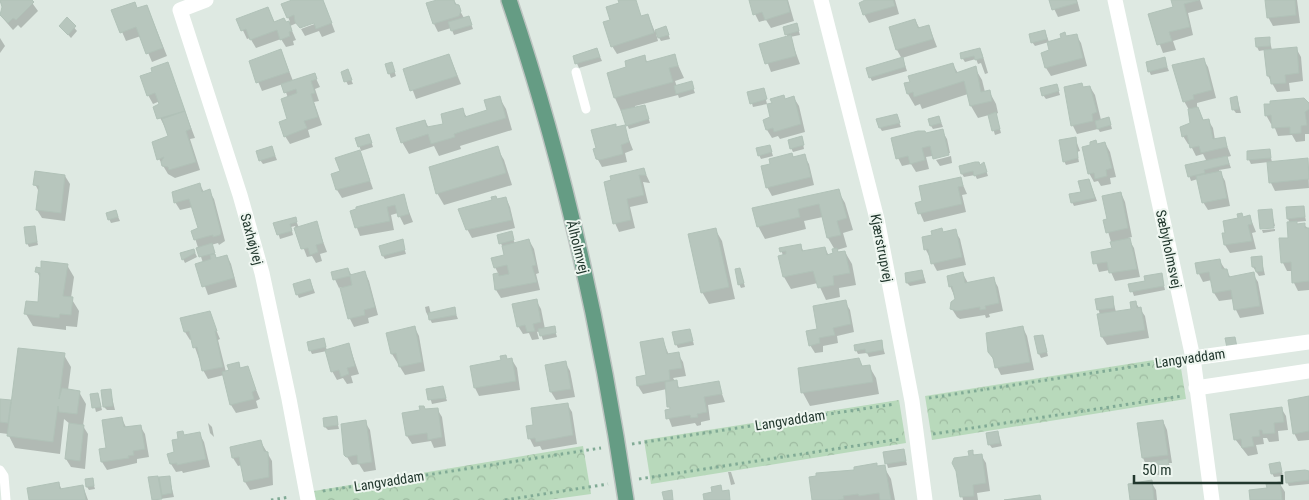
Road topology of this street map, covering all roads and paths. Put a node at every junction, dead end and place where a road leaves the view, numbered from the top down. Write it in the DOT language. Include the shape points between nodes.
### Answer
graph roads {
  1 [pos="206,0"];
  2 [pos="509,0"];
  3 [pos="822,0"];
  4 [pos="1114,0"];
  5 [pos="576,72"];
  6 [pos="586,109"];
  7 [pos="1309,342"];
  8 [pos="1193,358"];
  9 [pos="1309,371"];
  10 [pos="1197,390"];
  11 [pos="912,401"];
  12 [pos="917,437"];
  13 [pos="618,446"];
  14 [pos="0,470"];
  15 [pos="624,481"];
  16 [pos="308,497"];
  17 [pos="6,500"];
  18 [pos="271,500"];
  19 [pos="505,500"];
  20 [pos="626,500"];
  21 [pos="925,500"];
  22 [pos="1212,500"];
  1 -- 16 [label="street, Saxhøjvej" via="180,10 262,273"];
  2 -- 13 [label="main road, Ålholmvej" via="556,155 604,360"];
  3 -- 11 [label="street, Kjærstrupvej" via="876,219"];
  4 -- 8 [label="street, Sæbyholmsvej"];
  5 -- 6 [label="lane"];
  7 -- 8 [label="street, Langvaddam"];
  8 -- 10 [label="street, Sæbyholmsvej"];
  8 -- 11 [label="path, Langvaddam"];
  9 -- 10 [label="street"];
  10 -- 12 [label="path"];
  10 -- 22 [label="street, Sæbyholmsvej"];
  11 -- 12 [label="street, Kjærstrupvej"];
  11 -- 13 [label="path, Langvaddam"];
  12 -- 15 [label="path"];
  12 -- 21 [label="street, Kjærstrupvej"];
  13 -- 15 [label="main road, Ålholmvej"];
  13 -- 16 [label="path, Langvaddam"];
  14 -- 17 [label="lane" via="4,476"];
  15 -- 19 [label="path"];
  15 -- 20 [label="main road, Ålholmvej"];
  16 -- 18 [label="path, Langvaddam"];
}
